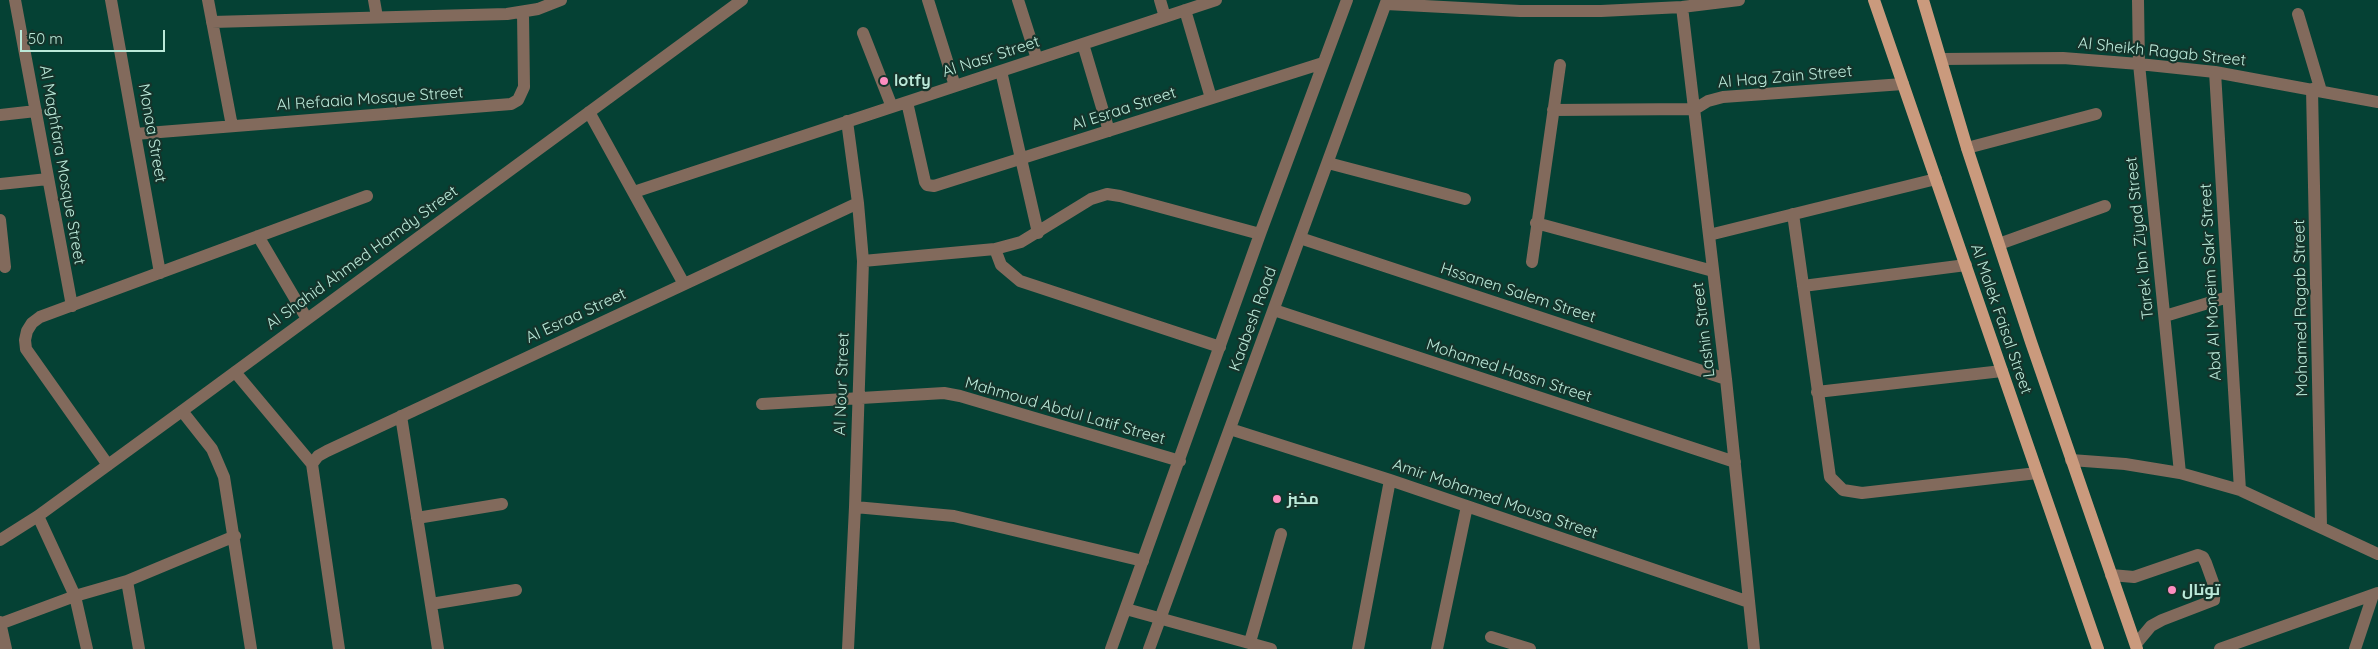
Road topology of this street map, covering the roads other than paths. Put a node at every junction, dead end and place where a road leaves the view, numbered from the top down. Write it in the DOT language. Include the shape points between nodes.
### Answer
graph roads {
  1 [pos="15,0"];
  2 [pos="111,0"];
  3 [pos="208,0"];
  4 [pos="374,0"];
  5 [pos="561,0"];
  6 [pos="742,0"];
  7 [pos="928,0"];
  8 [pos="1018,0"];
  9 [pos="1160,0"];
  10 [pos="1216,0"];
  11 [pos="1347,0"];
  12 [pos="1739,0"];
  13 [pos="1874,0"];
  14 [pos="1923,0"];
  15 [pos="2138,0"];
  16 [pos="1387,2"];
  17 [pos="1682,7"];
  18 [pos="1185,10"];
  19 [pos="524,12"];
  20 [pos="2298,14"];
  21 [pos="377,17"];
  22 [pos="1165,17"];
  23 [pos="212,22"];
  24 [pos="863,33"];
  25 [pos="1083,44"];
  26 [pos="1037,59"];
  27 [pos="1941,59"];
  28 [pos="1323,63"];
  29 [pos="2139,64"];
  30 [pos="1560,65"];
  31 [pos="1001,71"];
  32 [pos="2215,72"];
  33 [pos="1903,84"];
  34 [pos="955,86"];
  35 [pos="2317,90"];
  36 [pos="1211,98"];
  37 [pos="907,102"];
  38 [pos="2378,102"];
  39 [pos="892,107"];
  40 [pos="1694,109"];
  41 [pos="1553,110"];
  42 [pos="36,111"];
  43 [pos="589,112"];
  44 [pos="2096,114"];
  45 [pos="0,115"];
  46 [pos="847,121"];
  47 [pos="232,126"];
  48 [pos="1109,131"];
  49 [pos="135,134"];
  50 [pos="1967,148"];
  51 [pos="1020,159"];
  52 [pos="1328,163"];
  53 [pos="48,179"];
  54 [pos="1936,179"];
  55 [pos="0,184"];
  56 [pos="634,192"];
  57 [pos="367,196"];
  58 [pos="1465,199"];
  59 [pos="858,203"];
  60 [pos="2105,206"];
  61 [pos="1793,214"];
  62 [pos="0,220"];
  63 [pos="1536,224"];
  64 [pos="1038,233"];
  65 [pos="1260,234"];
  66 [pos="1708,235"];
  67 [pos="258,236"];
  68 [pos="1300,238"];
  69 [pos="1999,244"];
  70 [pos="995,249"];
  71 [pos="862,261"];
  72 [pos="1532,262"];
  73 [pos="1966,265"];
  74 [pos="5,267"];
  75 [pos="1713,271"];
  76 [pos="160,273"];
  77 [pos="684,284"];
  78 [pos="1803,286"];
  79 [pos="2228,297"];
  80 [pos="72,306"];
  81 [pos="1274,310"];
  82 [pos="2165,316"];
  83 [pos="307,319"];
  84 [pos="1220,347"];
  85 [pos="2002,371"];
  86 [pos="235,372"];
  87 [pos="1726,379"];
  88 [pos="1817,392"];
  89 [pos="858,399"];
  90 [pos="762,404"];
  91 [pos="182,411"];
  92 [pos="401,416"];
  93 [pos="1230,429"];
  94 [pos="2071,460"];
  95 [pos="1180,461"];
  96 [pos="1735,462"];
  97 [pos="312,464"];
  98 [pos="108,465"];
  99 [pos="2037,473"];
  100 [pos="2180,473"];
  101 [pos="1390,480"];
  102 [pos="2240,490"];
  103 [pos="502,504"];
  104 [pos="1467,506"];
  105 [pos="855,507"];
  106 [pos="38,516"];
  107 [pos="417,518"];
  108 [pos="2321,526"];
  109 [pos="1280,534"];
  110 [pos="235,536"];
  111 [pos="0,540"];
  112 [pos="2378,554"];
  113 [pos="1143,561"];
  114 [pos="2111,575"];
  115 [pos="127,581"];
  116 [pos="516,590"];
  117 [pos="2375,594"];
  118 [pos="75,596"];
  119 [pos="1749,602"];
  120 [pos="431,604"];
  121 [pos="1126,609"];
  122 [pos="1161,618"];
  123 [pos="0,623"];
  124 [pos="1491,637"];
  125 [pos="1250,642"];
  126 [pos="2136,646"];
  127 [pos="6,649"];
  128 [pos="87,649"];
  129 [pos="139,649"];
  130 [pos="251,649"];
  131 [pos="339,649"];
  132 [pos="438,649"];
  133 [pos="848,649"];
  134 [pos="1111,649"];
  135 [pos="1149,649"];
  136 [pos="1271,649"];
  137 [pos="1358,649"];
  138 [pos="1437,649"];
  139 [pos="1530,649"];
  140 [pos="1754,649"];
  141 [pos="2098,649"];
  142 [pos="2220,649"];
  143 [pos="2355,649"];
  1 -- 42 [label="street, Al Maghfara Mosque Street"];
  2 -- 49 [label="street, Monaa Street"];
  3 -- 23 [label="street"];
  4 -- 21 [label="street"];
  5 -- 19 [label="street"];
  6 -- 43 [label="street, Al Shahid Ahmed Hamdy Street"];
  7 -- 34 [label="street"];
  8 -- 26 [label="street"];
  9 -- 22 [label="street"];
  10 -- 18 [label="street, Al Nasr Street"];
  11 -- 28 [label="street, Kaabesh Road"];
  12 -- 17 [label="street"];
  13 -- 33 [label="main road, Al Malek Faisal Street"];
  14 -- 27 [label="main road, Al Malek Faisal Street"];
  15 -- 29 [label="street, Tarek Ibn Ziyad Street"];
  16 -- 17 [label="street" via="1520,11"];
  16 -- 52 [label="street, Kaabesh Road"];
  17 -- 40 [label="street, Lashin Street"];
  18 -- 22 [label="street, Al Nasr Street"];
  18 -- 36 [label="street"];
  19 -- 21 [label="street"];
  19 -- 47 [label="street, Al Refaaia Mosque Street" via="524,86 522,94 511,104"];
  20 -- 35 [label="street, Mohamed Ragab Street"];
  21 -- 23 [label="street"];
  22 -- 25 [label="street, Al Nasr Street"];
  23 -- 47 [label="street"];
  24 -- 39 [label="street"];
  25 -- 26 [label="street, Al Nasr Street"];
  25 -- 48 [label="street"];
  26 -- 31 [label="street, Al Nasr Street"];
  27 -- 29 [label="street, Al Sheikh Ragab Street" via="2063,58"];
  27 -- 50 [label="main road, Al Malek Faisal Street"];
  28 -- 36 [label="street, Al Esraa Street"];
  28 -- 65 [label="street, Kaabesh Road"];
  29 -- 32 [label="street, Al Sheikh Ragab Street"];
  29 -- 82 [label="street, Tarek Ibn Ziyad Street"];
  30 -- 41 [label="street"];
  31 -- 34 [label="street, Al Nasr Street"];
  31 -- 51 [label="street"];
  32 -- 35 [label="street, Al Sheikh Ragab Street"];
  32 -- 79 [label="street, Abd Al Moneim Sakr Street"];
  33 -- 40 [label="street, Al Hag Zain Street" via="1723,97"];
  33 -- 54 [label="main road, Al Malek Faisal Street"];
  34 -- 37 [label="street, Al Nasr Street"];
  35 -- 38 [label="street, Al Sheikh Ragab Street"];
  35 -- 108 [label="street, Mohamed Ragab Street"];
  36 -- 48 [label="street, Al Esraa Street"];
  37 -- 39 [label="street, Al Nasr Street"];
  37 -- 51 [label="street, Al Esraa Street" via="927,185 934,186"];
  39 -- 46 [label="street, Al Nasr Street"];
  40 -- 41 [label="street, Al Hag Zain Street"];
  40 -- 66 [label="street, Lashin Street"];
  41 -- 63 [label="street"];
  42 -- 45 [label="street"];
  42 -- 53 [label="street, Al Maghfara Mosque Street"];
  43 -- 56 [label="street"];
  43 -- 83 [label="street, Al Shahid Ahmed Hamdy Street"];
  44 -- 50 [label="street"];
  46 -- 56 [label="street, Al Nasr Street"];
  46 -- 59 [label="street, Al Nour Street"];
  47 -- 49 [label="street, Al Refaaia Mosque Street"];
  48 -- 51 [label="street, Al Esraa Street"];
  49 -- 76 [label="street, Monaa Street"];
  50 -- 69 [label="main road, Al Malek Faisal Street"];
  51 -- 64 [label="street"];
  52 -- 58 [label="street"];
  52 -- 68 [label="street, Kaabesh Road"];
  53 -- 55 [label="street"];
  53 -- 80 [label="street, Al Maghfara Mosque Street"];
  54 -- 61 [label="street"];
  54 -- 73 [label="main road, Al Malek Faisal Street"];
  56 -- 77 [label="street"];
  57 -- 67 [label="street"];
  59 -- 71 [label="street, Al Nour Street"];
  59 -- 77 [label="street, Al Esraa Street"];
  60 -- 69 [label="street"];
  61 -- 66 [label="street"];
  61 -- 78 [label="street"];
  62 -- 74 [label="street"];
  63 -- 72 [label="street"];
  63 -- 75 [label="street"];
  64 -- 65 [label="street" via="1091,199 1107,194"];
  64 -- 70 [label="street" via="1021,242"];
  65 -- 84 [label="street, Kaabesh Road"];
  66 -- 75 [label="street, Lashin Street"];
  67 -- 76 [label="street"];
  67 -- 83 [label="street"];
  68 -- 81 [label="street, Kaabesh Road"];
  68 -- 87 [label="street, Hssanen Salem Street"];
  69 -- 94 [label="main road, Al Malek Faisal Street"];
  70 -- 71 [label="street"];
  70 -- 84 [label="street" via="1001,265 1020,281"];
  71 -- 89 [label="street, Al Nour Street"];
  73 -- 78 [label="street"];
  73 -- 85 [label="main road, Al Malek Faisal Street"];
  75 -- 87 [label="street, Lashin Street"];
  76 -- 80 [label="street"];
  77 -- 92 [label="street, Al Esraa Street"];
  78 -- 88 [label="street"];
  79 -- 82 [label="street"];
  79 -- 102 [label="street, Abd Al Moneim Sakr Street"];
  80 -- 98 [label="street" via="32,323 27,330 26,349"];
  81 -- 93 [label="street, Kaabesh Road"];
  81 -- 96 [label="street, Mohamed Hassn Street"];
  82 -- 100 [label="street, Tarek Ibn Ziyad Street"];
  83 -- 86 [label="street, Al Shahid Ahmed Hamdy Street"];
  84 -- 95 [label="street, Kaabesh Road"];
  85 -- 88 [label="street"];
  85 -- 99 [label="main road, Al Malek Faisal Street"];
  86 -- 91 [label="street, Al Shahid Ahmed Hamdy Street"];
  86 -- 97 [label="street"];
  87 -- 96 [label="street, Lashin Street"];
  88 -- 99 [label="street" via="1830,478 1843,490 1862,493"];
  89 -- 90 [label="street, Mahmoud Abdul Latif Street"];
  89 -- 95 [label="street, Mahmoud Abdul Latif Street" via="960,396"];
  89 -- 105 [label="street, Al Nour Street"];
  91 -- 98 [label="street, Al Shahid Ahmed Hamdy Street"];
  91 -- 110 [label="street" via="219,460"];
  92 -- 97 [label="street, Al Esraa Street" via="326,450"];
  92 -- 107 [label="street"];
  93 -- 101 [label="street, Amir Mohamed Mousa Street"];
  93 -- 122 [label="street, Kaabesh Road"];
  94 -- 100 [label="street"];
  94 -- 114 [label="main road, Al Malek Faisal Street"];
  95 -- 113 [label="street, Kaabesh Road"];
  96 -- 119 [label="street, Lashin Street"];
  97 -- 131 [label="street"];
  98 -- 106 [label="street, Al Shahid Ahmed Hamdy Street"];
  99 -- 141 [label="main road, Al Malek Faisal Street"];
  100 -- 102 [label="street"];
  101 -- 104 [label="street, Amir Mohamed Mousa Street"];
  101 -- 137 [label="street"];
  102 -- 108 [label="street"];
  103 -- 107 [label="street"];
  104 -- 119 [label="street, Amir Mohamed Mousa Street"];
  104 -- 138 [label="street"];
  105 -- 113 [label="street" via="954,516"];
  105 -- 133 [label="street, Al Nour Street"];
  106 -- 111 [label="street, Al Shahid Ahmed Hamdy Street"];
  106 -- 118 [label="street"];
  107 -- 120 [label="street"];
  108 -- 112 [label="street"];
  109 -- 125 [label="street"];
  110 -- 115 [label="street"];
  110 -- 130 [label="street"];
  113 -- 121 [label="street, Kaabesh Road"];
  114 -- 126 [label="main road, Al Malek Faisal Street"];
  114 -- 126 [label="street" via="2134,577 2198,555 2206,562 2216,588 2214,600 2156,623 2142,634"];
  115 -- 118 [label="street"];
  115 -- 129 [label="street"];
  116 -- 120 [label="street"];
  117 -- 142 [label="street"];
  117 -- 143 [label="street"];
  118 -- 123 [label="street"];
  118 -- 128 [label="street"];
  119 -- 140 [label="street, Lashin Street"];
  120 -- 132 [label="street"];
  121 -- 122 [label="street"];
  121 -- 134 [label="street, Kaabesh Road"];
  122 -- 125 [label="street"];
  122 -- 135 [label="street, Kaabesh Road"];
  123 -- 127 [label="street"];
  124 -- 139 [label="street"];
  125 -- 136 [label="street"];
}
